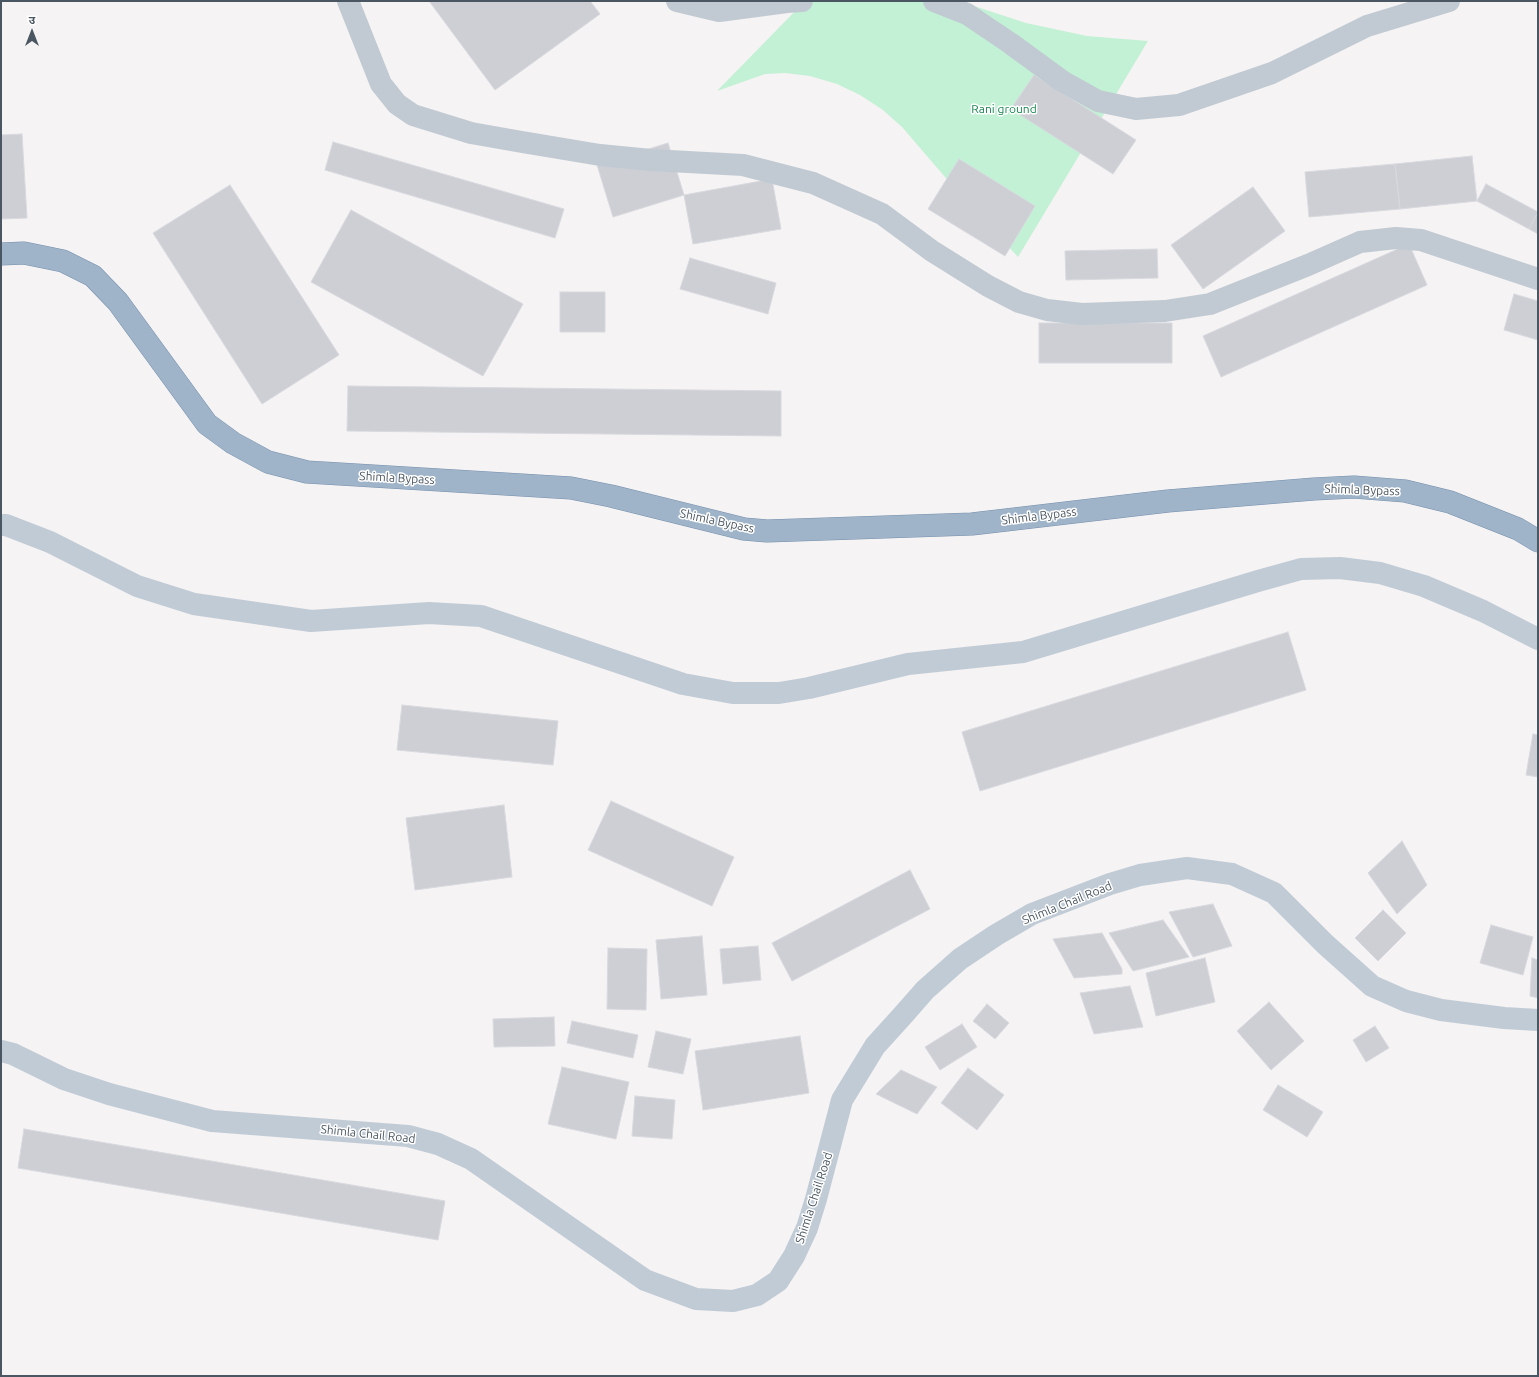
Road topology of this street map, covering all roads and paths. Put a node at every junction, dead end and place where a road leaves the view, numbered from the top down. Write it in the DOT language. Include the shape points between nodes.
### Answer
graph roads {
  1 [pos="348,1"];
  2 [pos="677,1"];
  3 [pos="802,1"];
  4 [pos="934,1"];
  5 [pos="1449,1"];
  6 [pos="1,254"];
  7 [pos="1538,279"];
  8 [pos="1,525"];
  9 [pos="1538,541"];
  10 [pos="1538,639"];
  11 [pos="1538,1020"];
  12 [pos="1,1051"];
  1 -- 7 [label="street" via="382,84 397,104 414,115 471,133 522,142 600,155 743,165 813,183 882,214 932,251 988,286 1019,302 1047,310 1082,314 1165,311 1210,304 1360,242 1396,238 1420,240"];
  2 -- 3 [label="street" via="719,11"];
  4 -- 5 [label="street" via="967,14 1062,81 1098,101 1136,109 1179,105 1215,93 1272,73 1368,26"];
  6 -- 9 [label="highway, Shimla Bypass" via="24,253 63,261 93,276 118,302 207,424 233,443 268,462 307,472 571,488 744,529 767,531 972,524 1168,501 1354,488 1404,491 1450,502 1518,529"];
  8 -- 10 [label="main road" via="50,542 137,586 194,604 311,622 429,613 481,616 683,684 733,693 779,693 815,687 908,664 1023,652 1301,569 1340,568 1380,573 1424,586 1483,611"];
  11 -- 12 [label="main road, Shimla Chail Road" via="1441,1010 1406,1000 1372,986 1274,893 1232,874 1187,868 1140,875 1110,884 1032,914 960,959 925,990 875,1046 842,1100 816,1199 807,1228 794,1256 778,1281 757,1295 733,1301 696,1299 646,1280 471,1159 438,1144 408,1136 212,1121 109,1094 64,1079 13,1054"];
}
